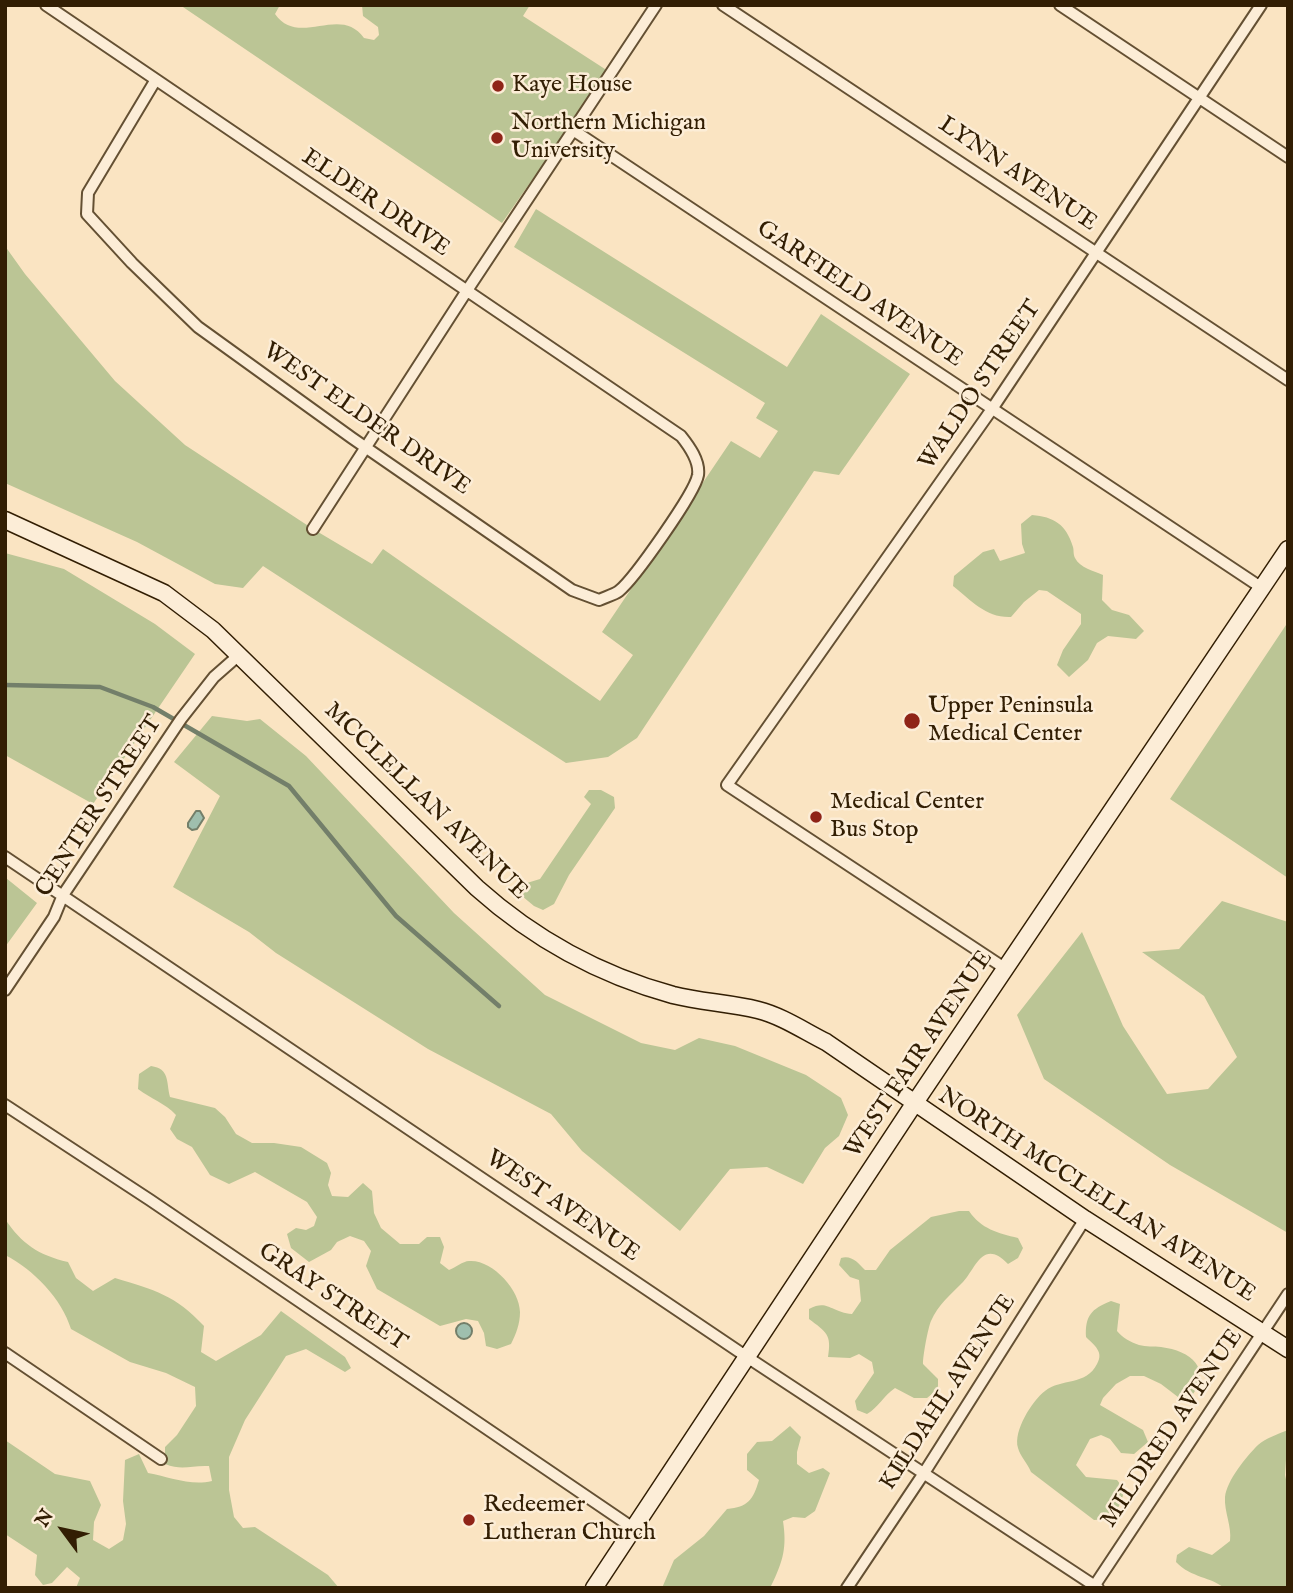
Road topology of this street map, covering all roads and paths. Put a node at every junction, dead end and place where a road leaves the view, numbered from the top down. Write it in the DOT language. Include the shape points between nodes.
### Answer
graph roads {
  1 [pos="46,5"];
  2 [pos="656,5"];
  3 [pos="723,5"];
  4 [pos="1059,5"];
  5 [pos="1261,5"];
  6 [pos="155,81"];
  7 [pos="1199,99"];
  8 [pos="573,130"];
  9 [pos="1288,157"];
  10 [pos="1097,253"];
  11 [pos="466,292"];
  12 [pos="1288,380"];
  13 [pos="992,409"];
  14 [pos="681,436"];
  15 [pos="366,447"];
  16 [pos="5,520"];
  17 [pos="313,530"];
  18 [pos="1288,549"];
  19 [pos="1262,588"];
  20 [pos="239,655"];
  21 [pos="5,858"];
  22 [pos="63,895"];
  23 [pos="1006,969"];
  24 [pos="5,990"];
  25 [pos="914,1104"];
  26 [pos="5,1105"];
  27 [pos="1085,1219"];
  28 [pos="1288,1294"];
  29 [pos="1263,1332"];
  30 [pos="1288,1349"];
  31 [pos="5,1353"];
  32 [pos="747,1357"];
  33 [pos="161,1459"];
  34 [pos="924,1473"];
  35 [pos="633,1528"];
  36 [pos="1095,1587"];
  37 [pos="594,1588"];
  38 [pos="847,1588"];
  1 -- 6 [label="street, ELDER DRIVE"];
  2 -- 8 [label="street"];
  3 -- 10 [label="street, LYNN AVENUE"];
  4 -- 7 [label="street"];
  5 -- 7 [label="street, WALDO STREET"];
  6 -- 11 [label="street, ELDER DRIVE"];
  6 -- 15 [label="street, WEST ELDER DRIVE" via="88,192 87,214 198,327"];
  7 -- 9 [label="street"];
  7 -- 10 [label="street, WALDO STREET"];
  8 -- 11 [label="street"];
  8 -- 13 [label="street, GARFIELD AVENUE"];
  10 -- 12 [label="street, LYNN AVENUE"];
  10 -- 13 [label="street, WALDO STREET"];
  11 -- 14 [label="street, ELDER DRIVE"];
  11 -- 15 [label="street"];
  13 -- 19 [label="street, GARFIELD AVENUE"];
  13 -- 23 [label="street, WALDO STREET" via="727,785"];
  14 -- 15 [label="street, WEST ELDER DRIVE" via="692,451 698,475 688,496 618,592 599,600 572,590"];
  15 -- 17 [label="street"];
  16 -- 20 [label="main road, MCCLELLAN AVENUE" via="164,593"];
  18 -- 19 [label="main road, WEST FAIR AVENUE"];
  19 -- 23 [label="main road, WEST FAIR AVENUE"];
  20 -- 22 [label="street, CENTER STREET" via="214,677 181,719"];
  20 -- 25 [label="main road, MCCLELLAN AVENUE" via="448,860 518,922 597,969 629,981 675,995 760,1010 792,1024 826,1042"];
  21 -- 22 [label="street, WEST AVENUE"];
  22 -- 24 [label="street, CENTER STREET" via="54,917"];
  22 -- 32 [label="street, WEST AVENUE"];
  23 -- 25 [label="main road, WEST FAIR AVENUE"];
  25 -- 27 [label="main road, NORTH MCCLELLAN AVENUE"];
  25 -- 32 [label="main road, WEST FAIR AVENUE"];
  26 -- 35 [label="street, GRAY STREET"];
  27 -- 29 [label="main road, NORTH MCCLELLAN AVENUE"];
  27 -- 34 [label="street, KILDAHL AVENUE"];
  28 -- 29 [label="street, MILDRED AVENUE"];
  29 -- 30 [label="main road, NORTH MCCLELLAN AVENUE"];
  29 -- 36 [label="street, MILDRED AVENUE"];
  31 -- 33 [label="street"];
  32 -- 34 [label="street, WEST AVENUE"];
  32 -- 35 [label="main road, WEST FAIR AVENUE"];
  34 -- 36 [label="street, WEST AVENUE"];
  34 -- 38 [label="street, KILDAHL AVENUE"];
  35 -- 37 [label="main road, WEST FAIR AVENUE"];
}
